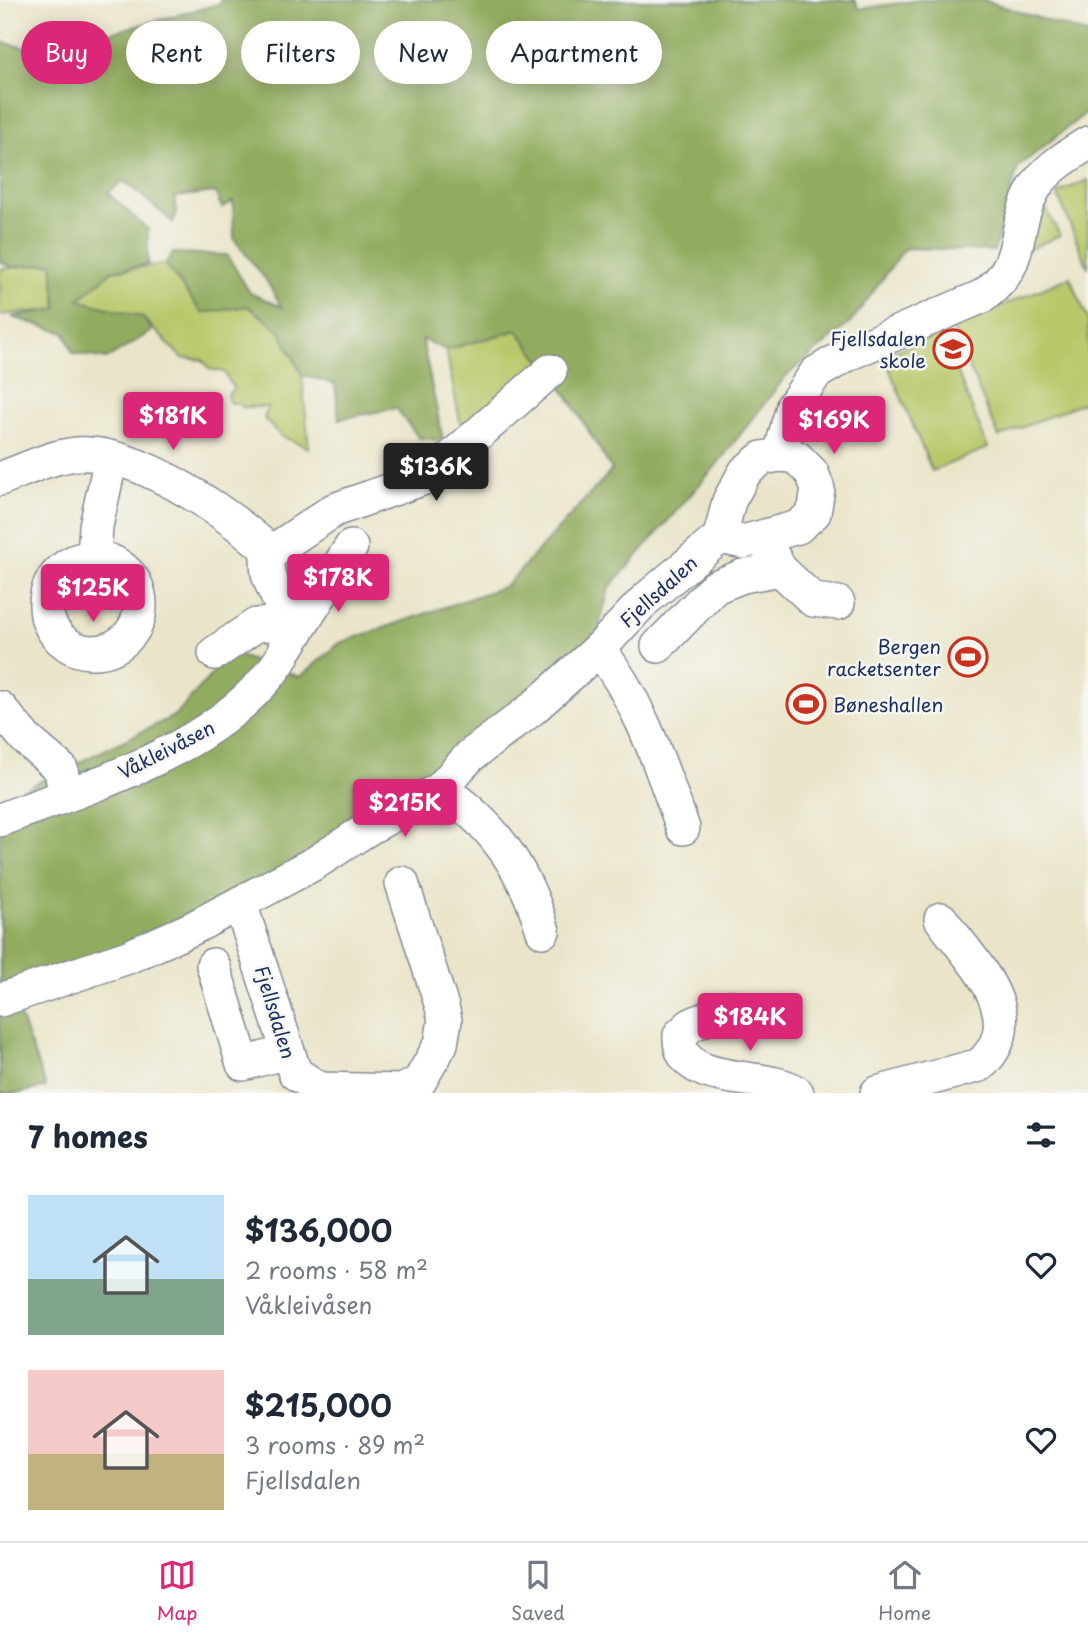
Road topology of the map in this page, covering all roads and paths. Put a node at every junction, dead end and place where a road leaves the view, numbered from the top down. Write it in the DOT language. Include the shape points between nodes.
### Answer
graph roads {
  1 [pos="1088,143"];
  2 [pos="550,371"];
  3 [pos="780,455"];
  4 [pos="111,458"];
  5 [pos="0,479"];
  6 [pos="720,537"];
  7 [pos="766,538"];
  8 [pos="351,547"];
  9 [pos="269,554"];
  10 [pos="94,557"];
  11 [pos="780,569"];
  12 [pos="838,603"];
  13 [pos="286,639"];
  14 [pos="658,646"];
  15 [pos="599,649"];
  16 [pos="215,653"];
  17 [pos="0,708"];
  18 [pos="13,744"];
  19 [pos="440,789"];
  20 [pos="65,795"];
  21 [pos="0,820"];
  22 [pos="683,828"];
  23 [pos="402,883"];
  24 [pos="240,903"];
  25 [pos="941,919"];
  26 [pos="543,931"];
  27 [pos="214,965"];
  28 [pos="0,1000"];
  29 [pos="732,1007"];
  30 [pos="287,1052"];
  31 [pos="797,1093"];
  32 [pos="877,1093"];
  1 -- 3 [label="street" via="1051,168 1033,190 1011,267 1001,283 983,296 850,353 816,373 793,406"];
  2 -- 9 [label="street" via="430,476 334,510"];
  3 -- 6 [label="street" via="762,458 745,472 729,501"];
  3 -- 7 [label="street" via="796,457 812,472 818,489 814,513 798,527"];
  4 -- 5 [label="street" via="76,454"];
  4 -- 9 [label="street" via="190,491 256,539"];
  4 -- 10 [label="street"];
  6 -- 7 [label="street" via="743,542"];
  6 -- 15 [label="street, Fjellsdalen" via="645,600"];
  7 -- 11 [label="street"];
  8 -- 13 [label="street, Våkleivåsen"];
  9 -- 13 [label="street" via="267,573 285,610"];
  11 -- 12 [label="street" via="813,600"];
  11 -- 14 [label="street, Fjellsdalen" via="715,587"];
  13 -- 16 [label="street" via="256,625"];
  13 -- 20 [label="street, Våkleivåsen" via="254,692 225,718 130,769"];
  15 -- 19 [label="street, Fjellsdalen" via="470,756"];
  15 -- 22 [label="street" via="639,711"];
  17 -- 18 [label="street"];
  18 -- 20 [label="street" via="61,769"];
  19 -- 24 [label="street, Fjellsdalen"];
  19 -- 26 [label="street" via="504,845 536,905"];
  20 -- 21 [label="street, Våkleivåsen"];
  23 -- 30 [label="street, Fjellsdalen" via="445,1020 441,1044 418,1084 400,1091 320,1089 295,1073"];
  24 -- 28 [label="street, Fjellsdalen" via="128,957"];
  24 -- 30 [label="street, Fjellsdalen"];
  25 -- 32 [label="street" via="997,1001 1003,1018 1000,1037 980,1065"];
  27 -- 30 [label="street" via="243,1064"];
  29 -- 31 [label="street" via="691,1025 680,1035 685,1058 702,1070 780,1082"];
}
